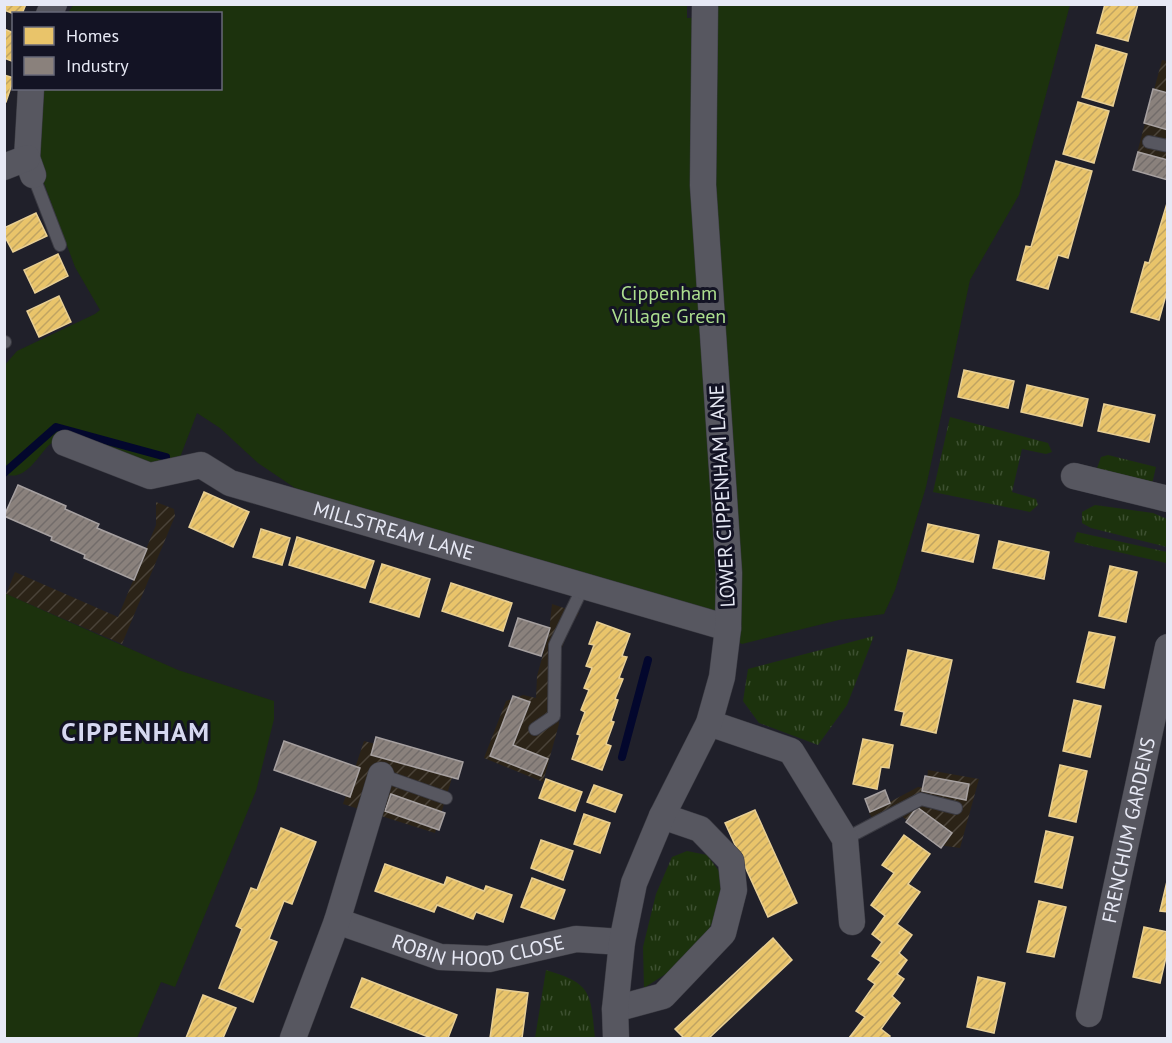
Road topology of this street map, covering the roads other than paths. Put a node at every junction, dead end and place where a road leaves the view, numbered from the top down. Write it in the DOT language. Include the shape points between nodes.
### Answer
graph roads {
  1 [pos="705,4"];
  2 [pos="31,90"];
  3 [pos="1149,142"];
  4 [pos="1167,146"];
  5 [pos="22,167"];
  6 [pos="60,245"];
  7 [pos="65,443"];
  8 [pos="1074,476"];
  9 [pos="1167,499"];
  10 [pos="583,586"];
  11 [pos="728,628"];
  12 [pos="1167,647"];
  13 [pos="709,723"];
  14 [pos="535,729"];
  15 [pos="381,775"];
  16 [pos="446,798"];
  17 [pos="956,808"];
  18 [pos="662,816"];
  19 [pos="845,839"];
  20 [pos="337,921"];
  21 [pos="852,922"];
  22 [pos="622,942"];
  23 [pos="615,1009"];
  24 [pos="1089,1014"];
  25 [pos="293,1038"];
  26 [pos="616,1038"];
  1 -- 11 [label="street, LOWER CIPPENHAM LANE" via="703,185 729,573"];
  2 -- 5 [label="street"];
  3 -- 4 [label="lane"];
  5 -- 6 [label="lane"];
  7 -- 10 [label="street, MILLSTREAM LANE" via="150,476 201,465 230,483"];
  8 -- 9 [label="street"];
  10 -- 11 [label="street, MILLSTREAM LANE"];
  10 -- 14 [label="lane" via="555,645 554,716"];
  11 -- 13 [label="street, LOWER CIPPENHAM LANE" via="722,677"];
  12 -- 24 [label="street, FRENCHUM GARDENS"];
  13 -- 18 [label="street, LOWER CIPPENHAM LANE"];
  13 -- 19 [label="street" via="791,751"];
  15 -- 16 [label="lane"];
  15 -- 20 [label="street"];
  17 -- 19 [label="lane" via="921,800"];
  18 -- 22 [label="street, LOWER CIPPENHAM LANE" via="634,883"];
  18 -- 23 [label="street" via="700,829 731,861 735,890 723,933 663,996"];
  19 -- 21 [label="street"];
  20 -- 22 [label="street, ROBIN HOOD CLOSE" via="440,957 489,959 576,939"];
  20 -- 25 [label="street"];
  22 -- 23 [label="street, LOWER CIPPENHAM LANE"];
  23 -- 26 [label="street, LOWER CIPPENHAM LANE"];
}
